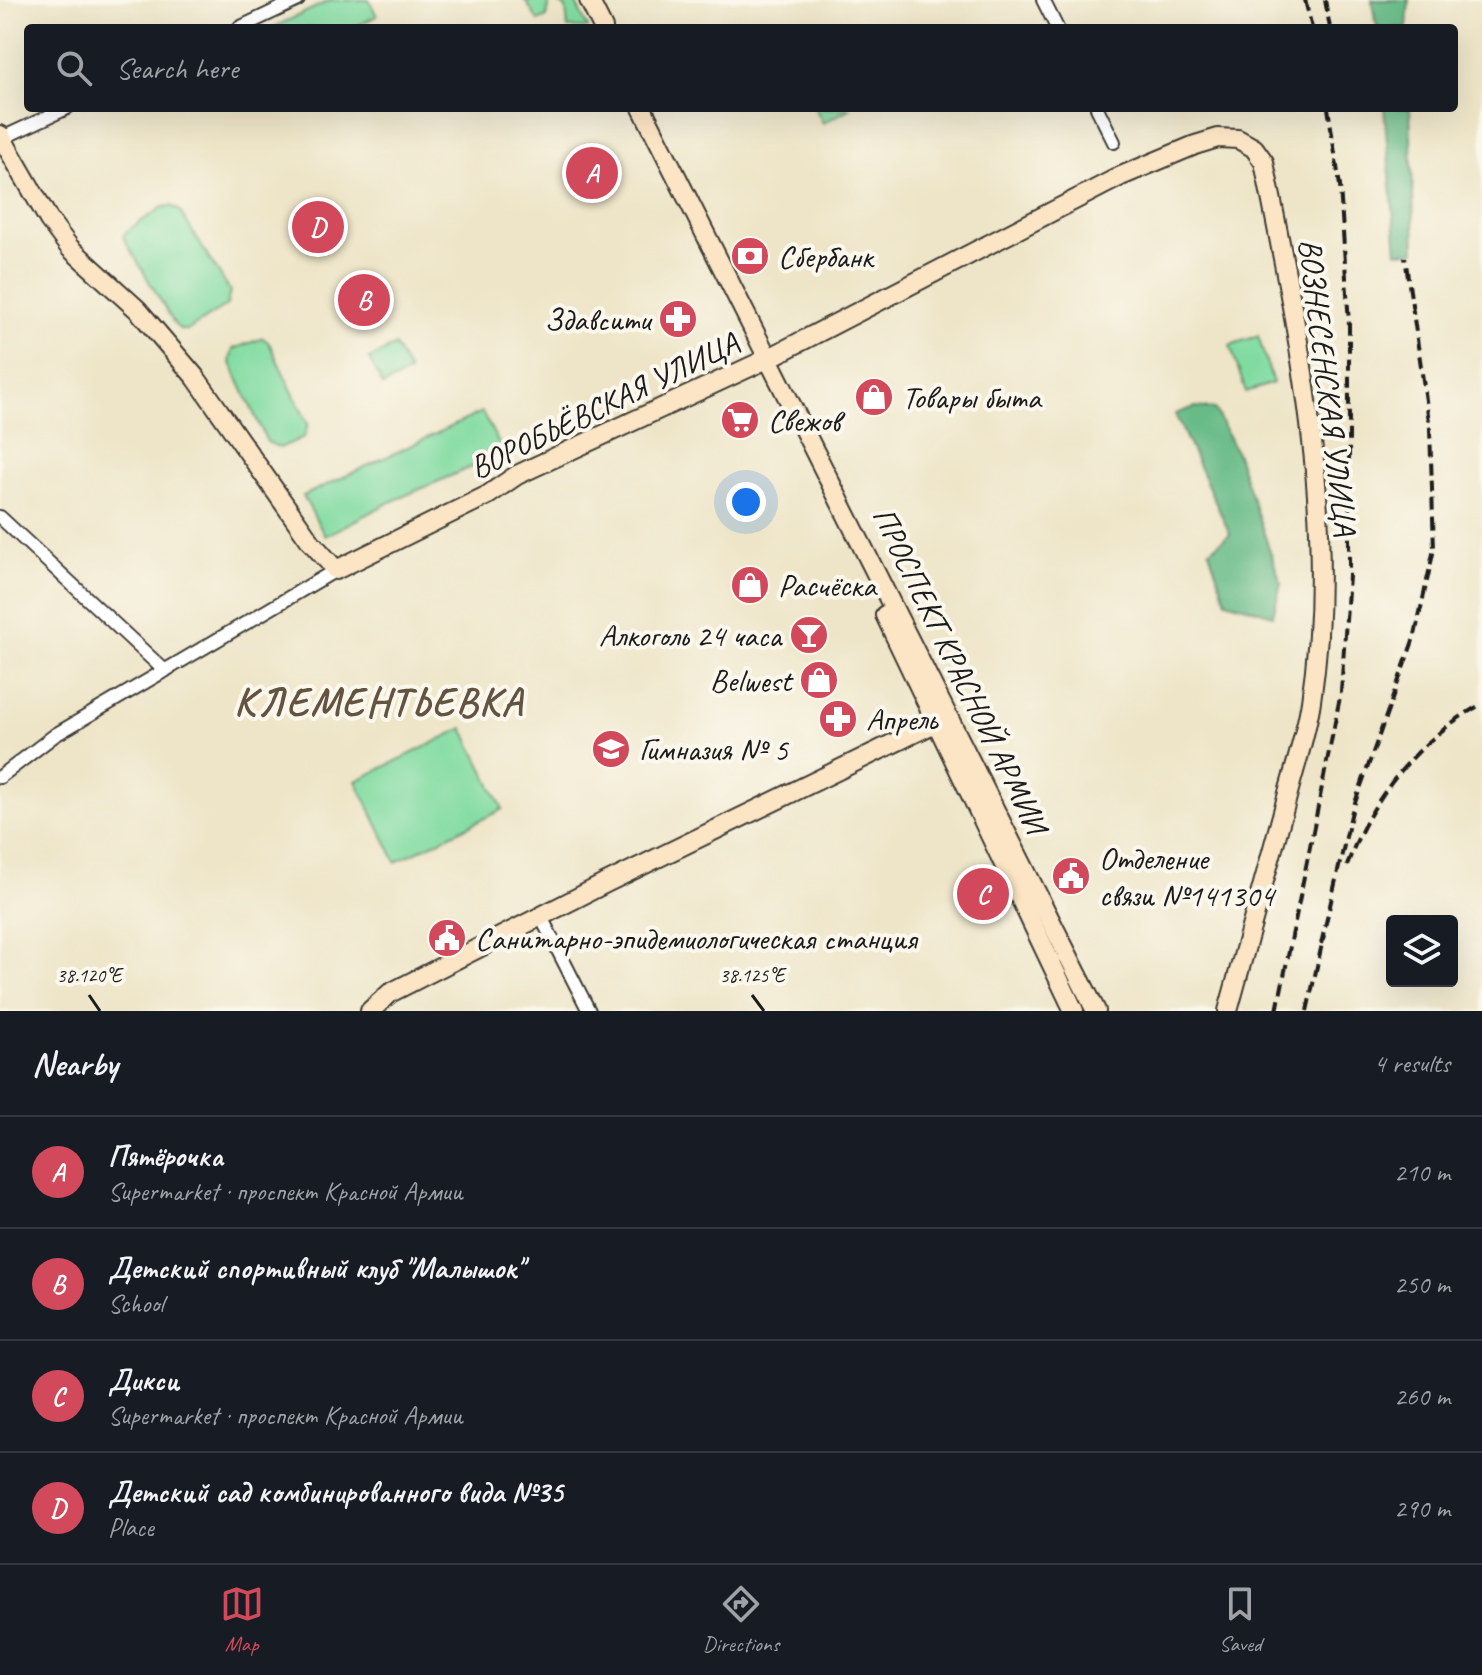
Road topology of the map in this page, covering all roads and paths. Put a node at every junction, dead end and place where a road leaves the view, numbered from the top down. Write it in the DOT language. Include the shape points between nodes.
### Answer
graph roads {
  1 [pos="298,0"];
  2 [pos="589,0"];
  3 [pos="1043,0"];
  4 [pos="247,24"];
  5 [pos="601,24"];
  6 [pos="1055,24"];
  7 [pos="58,112"];
  8 [pos="644,112"];
  9 [pos="1099,112"];
  10 [pos="1,137"];
  11 [pos="1114,142"];
  12 [pos="1254,148"];
  13 [pos="767,359"];
  14 [pos="0,517"];
  15 [pos="336,570"];
  16 [pos="165,671"];
  17 [pos="935,723"];
  18 [pos="0,777"];
  19 [pos="540,915"];
  20 [pos="370,1011"];
  21 [pos="589,1011"];
  22 [pos="1074,1011"];
  23 [pos="1096,1011"];
  24 [pos="1228,1011"];
  1 -- 4 [label="street"];
  2 -- 5 [label="main road"];
  3 -- 6 [label="street"];
  7 -- 10 [label="street"];
  8 -- 13 [label="main road, ПРОСПЕКТ КРАСНОЙ АРМИИ"];
  9 -- 11 [label="street"];
  10 -- 15 [label="main road" via="70,248 170,346"];
  12 -- 13 [label="main road, ВОРОБЬЁВСКАЯ УЛИЦА" via="1238,139 1218,138 1121,176"];
  12 -- 24 [label="main road, ВОЗНЕСЕНСКАЯ УЛИЦА" via="1264,162 1289,286 1318,499 1318,636 1311,704"];
  13 -- 15 [label="main road, ВОРОБЬЁВСКАЯ УЛИЦА" via="517,475 488,495"];
  13 -- 17 [label="main road, ПРОСПЕКТ КРАСНОЙ АРМИИ"];
  13 -- 23 [label="main road, ПРОСПЕКТ КРАСНОЙ АРМИИ"];
  14 -- 16 [label="street"];
  15 -- 16 [label="street, ВОРОБЬЁВСКАЯ УЛИЦА"];
  16 -- 18 [label="street, ВОРОБЬЁВСКАЯ УЛИЦА" via="55,735"];
  17 -- 19 [label="main road"];
  17 -- 22 [label="main road, ПРОСПЕКТ КРАСНОЙ АРМИИ"];
  19 -- 20 [label="main road" via="390,993"];
  19 -- 21 [label="street"];
}
